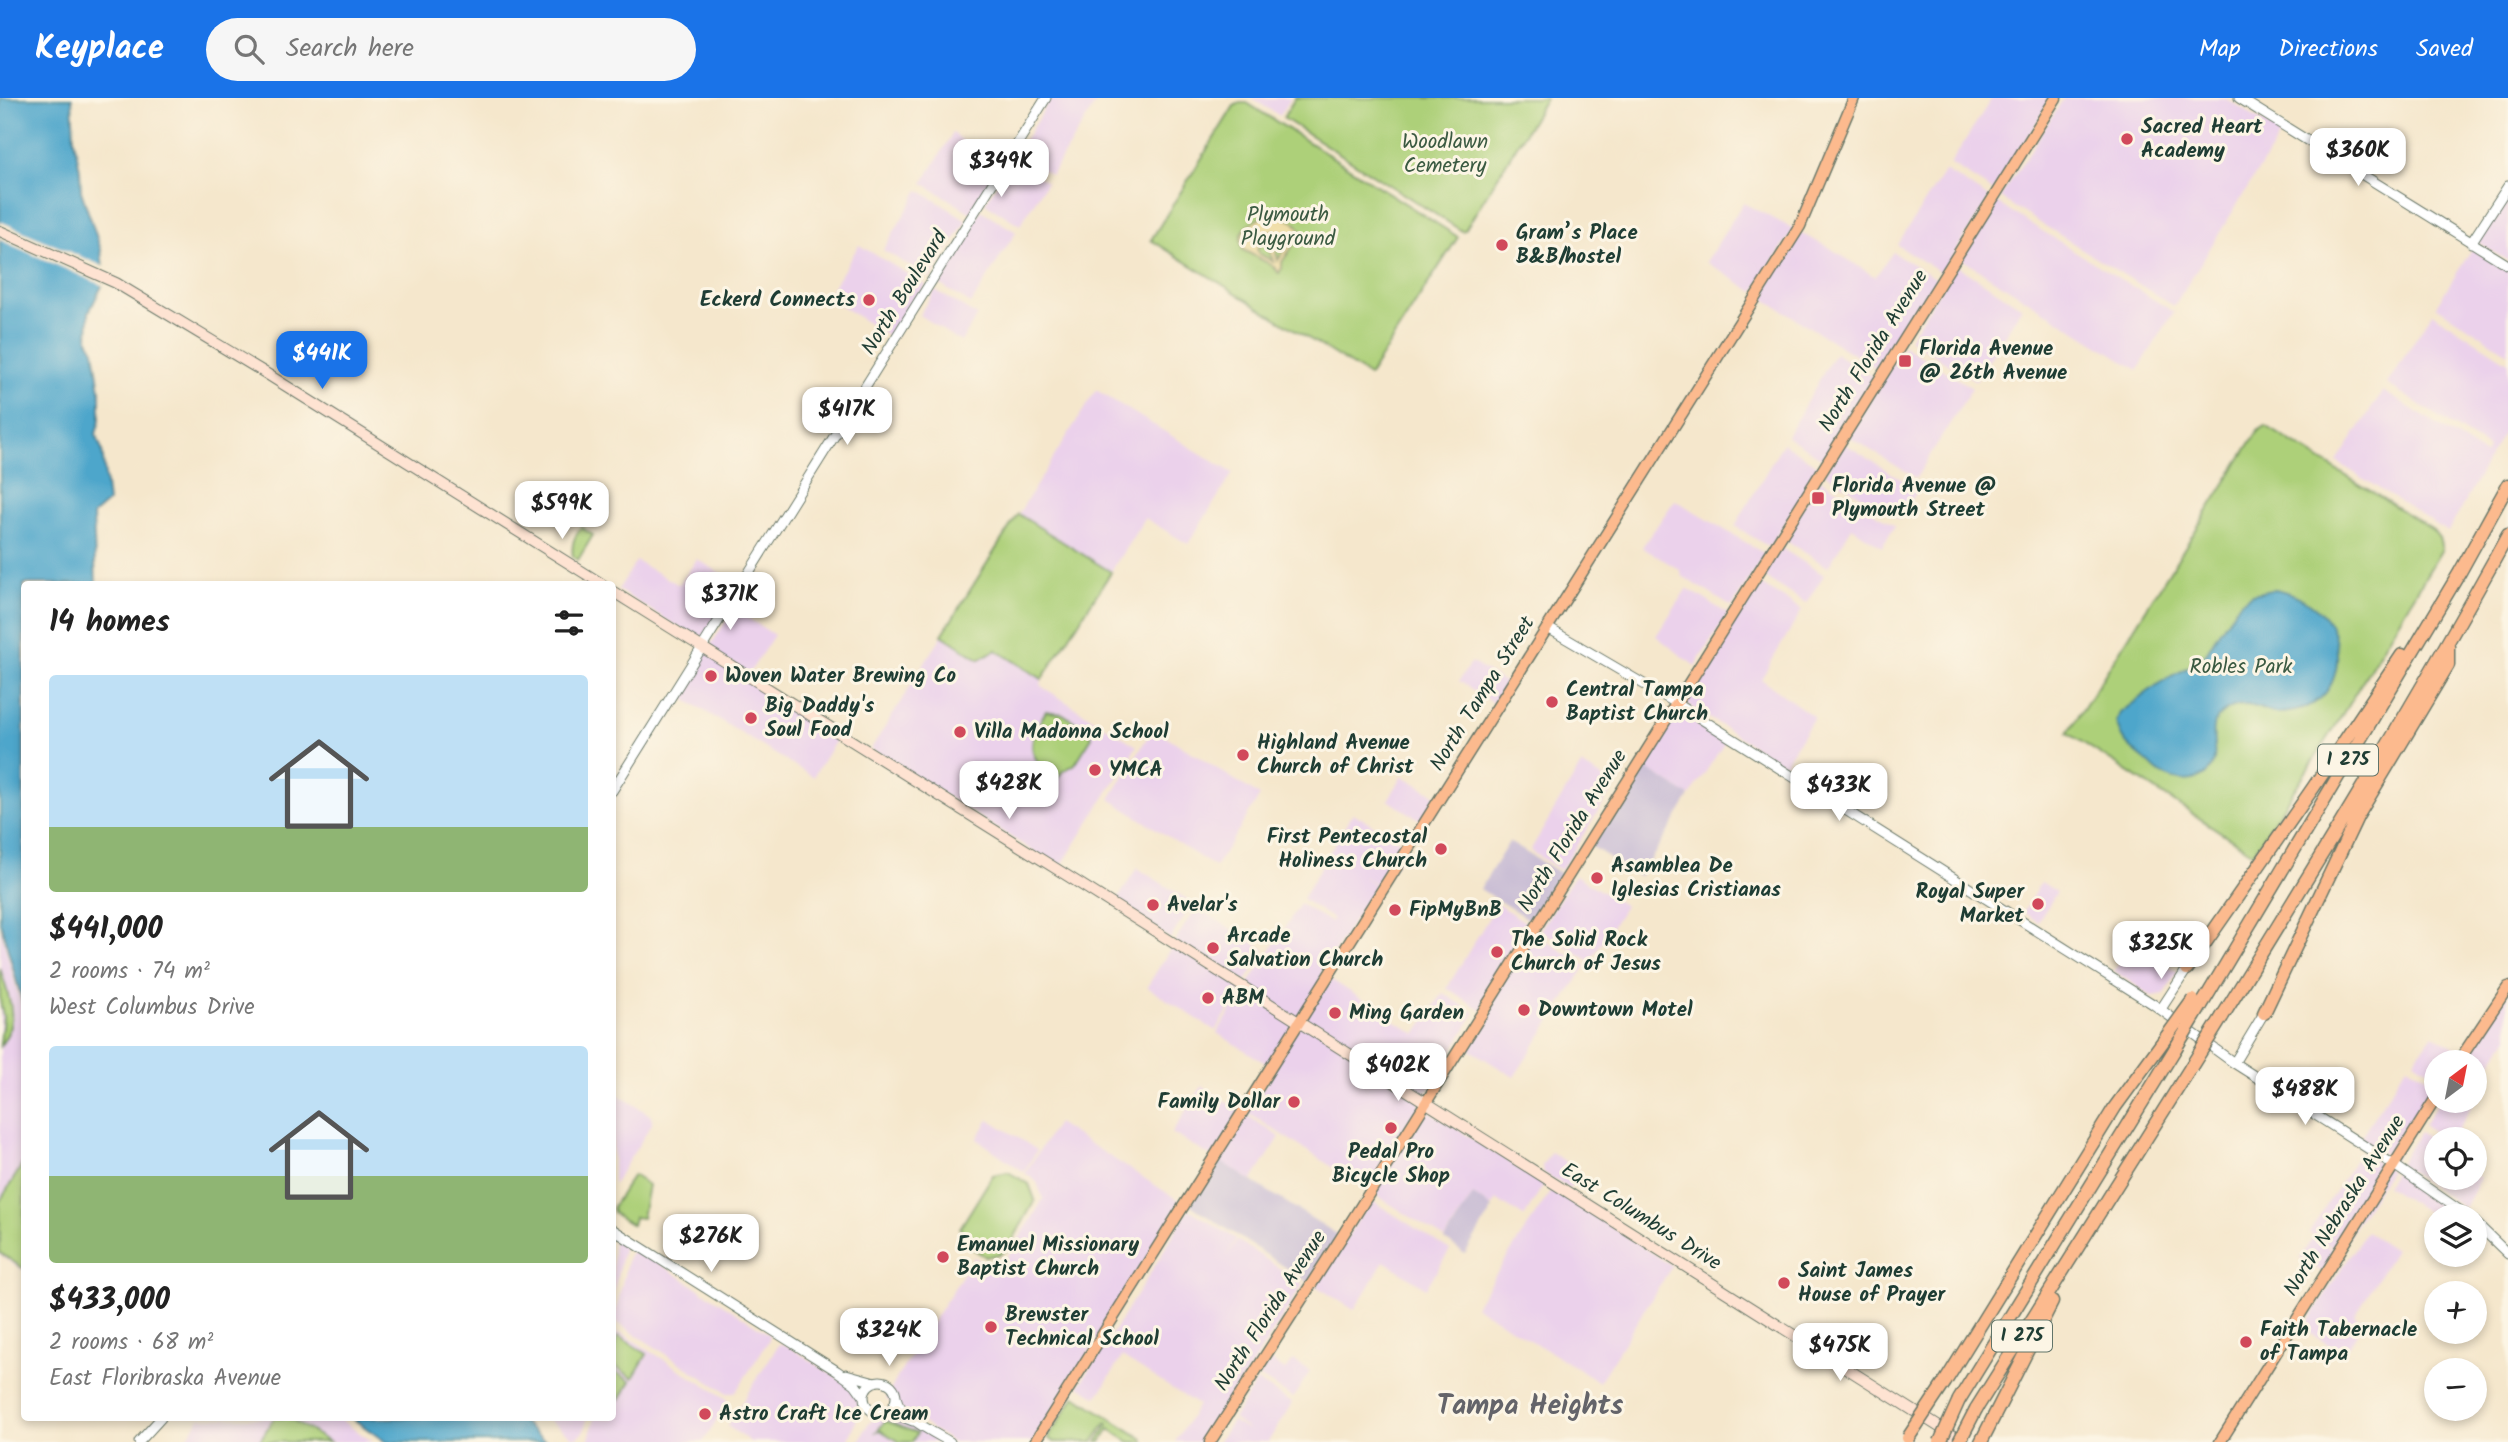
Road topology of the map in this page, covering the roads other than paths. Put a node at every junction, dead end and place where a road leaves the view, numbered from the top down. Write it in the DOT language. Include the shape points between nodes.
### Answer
graph roads {
  1 [pos="1046,98"];
  2 [pos="1854,98"];
  3 [pos="2056,98"];
  4 [pos="2239,98"];
  5 [pos="2508,186"];
  6 [pos="0,231"];
  7 [pos="2471,243"];
  8 [pos="2508,265"];
  9 [pos="2508,485"];
  10 [pos="2508,536"];
  11 [pos="2460,572"];
  12 [pos="597,581"];
  13 [pos="616,593"];
  14 [pos="1548,628"];
  15 [pos="2448,645"];
  16 [pos="703,647"];
  17 [pos="1676,703"];
  18 [pos="616,785"];
  19 [pos="2187,969"];
  20 [pos="2508,986"];
  21 [pos="2197,1003"];
  22 [pos="2161,1009"];
  23 [pos="2264,1013"];
  24 [pos="1299,1023"];
  25 [pos="2466,1050"];
  26 [pos="2234,1063"];
  27 [pos="1425,1102"];
  28 [pos="2427,1113"];
  29 [pos="2394,1165"];
  30 [pos="2451,1204"];
  31 [pos="616,1232"];
  32 [pos="2487,1234"];
  33 [pos="2508,1254"];
  34 [pos="2068,1264"];
  35 [pos="837,1371"];
  36 [pos="874,1382"];
  37 [pos="863,1395"];
  38 [pos="896,1395"];
  39 [pos="887,1411"];
  40 [pos="158,1421"];
  41 [pos="922,1424"];
  42 [pos="1906,1440"];
  43 [pos="139,1442"];
  44 [pos="950,1442"];
  45 [pos="1035,1442"];
  46 [pos="1210,1442"];
  47 [pos="1940,1442"];
  48 [pos="1961,1442"];
  49 [pos="1981,1442"];
  50 [pos="2220,1442"];
  1 -- 16 [label="street, North Boulevard"];
  2 -- 14 [label="main road, North Tampa Street" via="1800,226"];
  3 -- 17 [label="main road, North Florida Avenue"];
  4 -- 7 [label="street"];
  5 -- 7 [label="street"];
  6 -- 12 [label="main road" via="106,278"];
  7 -- 8 [label="street"];
  9 -- 11 [label="highway, I 275"];
  10 -- 15 [label="highway, I 275"];
  11 -- 19 [label="highway"];
  11 -- 21 [label="highway, I 275" via="2236,948"];
  13 -- 16 [label="main road, East Columbus Drive"];
  14 -- 17 [label="street"];
  14 -- 24 [label="main road, North Tampa Street"];
  15 -- 23 [label="highway" via="2448,665 2357,817"];
  15 -- 34 [label="highway, I 275, bridge"];
  16 -- 18 [label="street, North Boulevard"];
  16 -- 24 [label="main road, East Columbus Drive"];
  17 -- 22 [label="street"];
  17 -- 27 [label="main road, North Florida Avenue"];
  19 -- 22 [label="street"];
  20 -- 25 [label="main road"];
  21 -- 42 [label="highway, bridge" via="2115,1107"];
  21 -- 47 [label="highway, I 275, bridge" via="2175,1049 1959,1400"];
  22 -- 26 [label="street"];
  23 -- 26 [label="street"];
  24 -- 27 [label="main road, East Columbus Drive"];
  24 -- 45 [label="main road, North Tampa Street"];
  26 -- 29 [label="street"];
  27 -- 46 [label="main road, North Florida Avenue"];
  27 -- 48 [label="main road, East Columbus Drive"];
  28 -- 29 [label="main road, North Nebraska Avenue"];
  29 -- 30 [label="street"];
  29 -- 50 [label="main road, North Nebraska Avenue"];
  31 -- 35 [label="street"];
  32 -- 33 [label="street"];
  34 -- 48 [label="highway, I 275, bridge" via="1976,1409"];
  34 -- 49 [label="highway"];
  35 -- 36 [label="street"];
  35 -- 37 [label="street"];
  36 -- 37 [label="street"];
  36 -- 38 [label="street" via="887,1382"];
  37 -- 39 [label="street" via="871,1411"];
  38 -- 39 [label="street"];
  38 -- 41 [label="street" via="898,1404"];
  39 -- 41 [label="street"];
  40 -- 43 [label="street"];
  41 -- 44 [label="street"];
}
